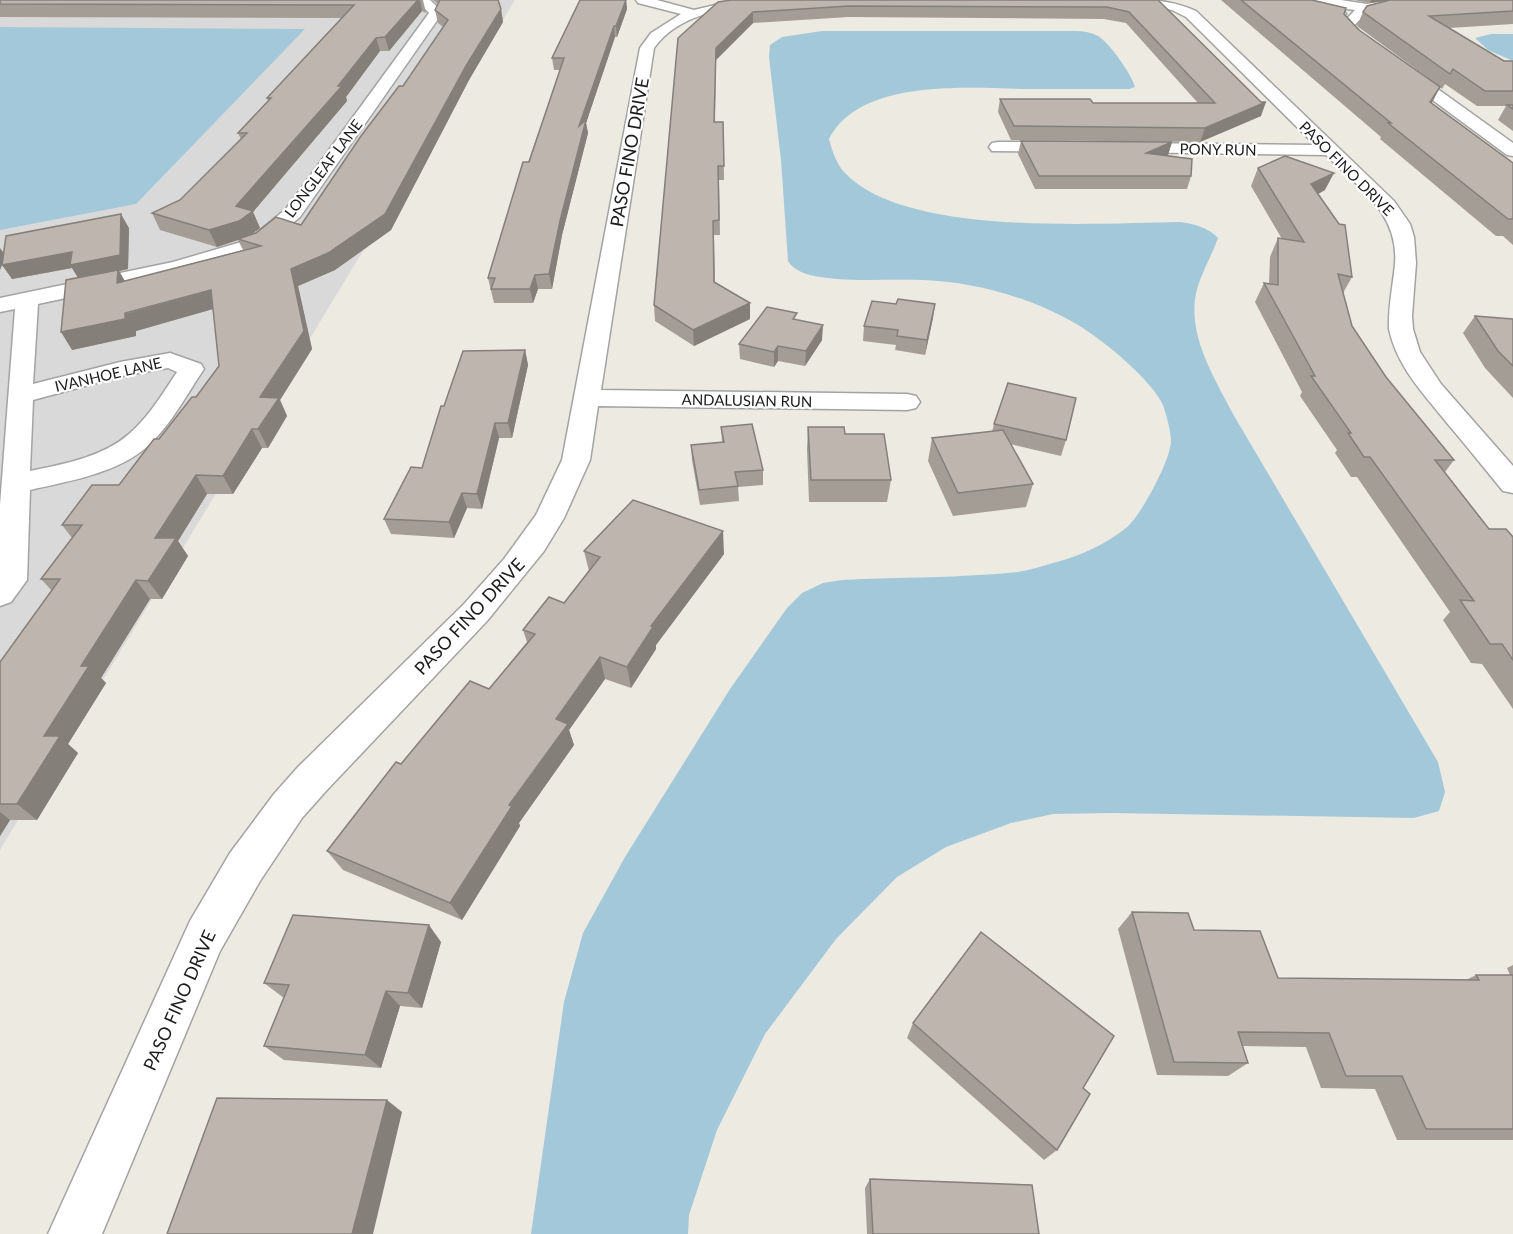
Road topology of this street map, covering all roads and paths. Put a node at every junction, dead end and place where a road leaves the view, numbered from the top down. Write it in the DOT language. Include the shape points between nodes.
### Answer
graph roads {
  1 [pos="642,0"];
  2 [pos="766,0"];
  3 [pos="1144,0"];
  4 [pos="1425,3"];
  5 [pos="430,6"];
  6 [pos="1367,8"];
  7 [pos="695,14"];
  8 [pos="1353,18"];
  9 [pos="1462,113"];
  10 [pos="1492,113"];
  11 [pos="998,147"];
  12 [pos="1080,147"];
  13 [pos="1104,147"];
  14 [pos="1330,150"];
  15 [pos="1513,151"];
  16 [pos="27,300"];
  17 [pos="0,305"];
  18 [pos="20,395"];
  19 [pos="587,398"];
  20 [pos="907,402"];
  21 [pos="16,484"];
  22 [pos="1513,484"];
  23 [pos="0,594"];
  24 [pos="75,1234"];
  1 -- 7 [label="street"];
  2 -- 7 [label="street, PASO FINO DRIVE"];
  3 -- 14 [label="street, PASO FINO DRIVE" via="1191,14"];
  4 -- 6 [label="street"];
  5 -- 16 [label="street, LONGLEAF LANE" via="293,213 255,244 177,268"];
  6 -- 8 [label="street"];
  6 -- 8 [label="street" via="1328,1 1306,3"];
  7 -- 19 [label="street, PASO FINO DRIVE" via="668,26 647,48"];
  8 -- 9 [label="street" via="1347,26 1359,39"];
  9 -- 10 [label="street"];
  9 -- 15 [label="street"];
  11 -- 12 [label="street"];
  13 -- 14 [label="street, PONY RUN"];
  14 -- 22 [label="street, PASO FINO DRIVE" via="1387,205 1401,228 1406,251 1400,322 1415,365"];
  16 -- 17 [label="street, LONGLEAF LANE"];
  16 -- 18 [label="street"];
  18 -- 21 [label="street"];
  18 -- 21 [label="street, IVANHOE LANE" via="170,360 192,369 133,446 86,468"];
  19 -- 20 [label="street, ANDALUSIAN RUN"];
  19 -- 24 [label="street, PASO FINO DRIVE" via="576,460 567,486 525,557 486,602 312,779 245,867 206,936"];
  21 -- 23 [label="street" via="11,580"];
}
